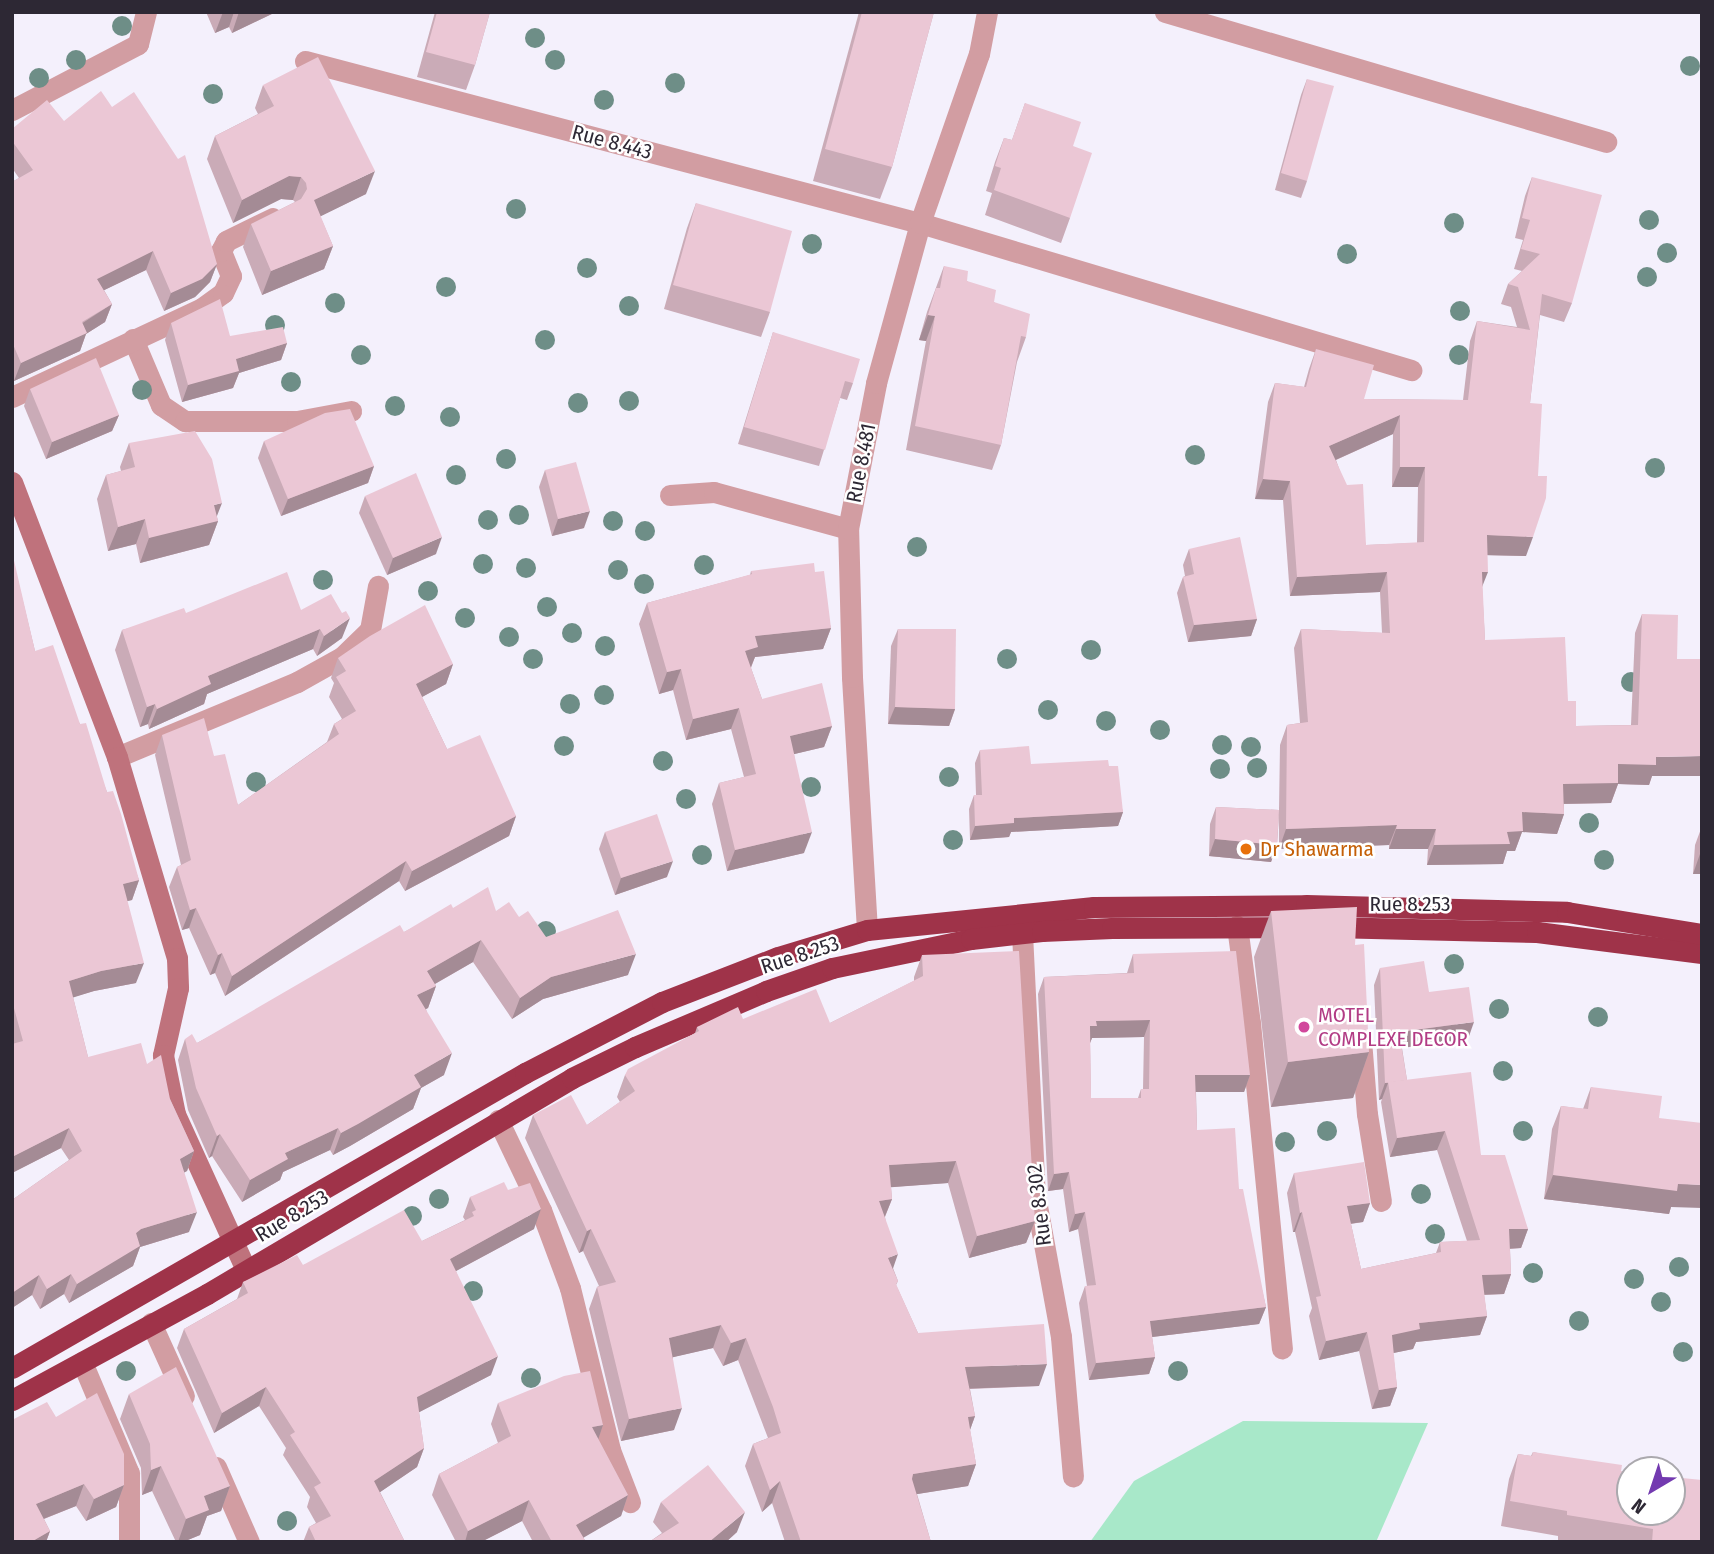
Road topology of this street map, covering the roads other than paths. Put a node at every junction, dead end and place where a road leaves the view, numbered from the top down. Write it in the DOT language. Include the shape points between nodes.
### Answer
graph roads {
  1 [pos="146,12"];
  2 [pos="987,12"];
  3 [pos="1165,12"];
  4 [pos="305,61"];
  5 [pos="12,110"];
  6 [pos="1606,142"];
  7 [pos="286,211"];
  8 [pos="920,223"];
  9 [pos="133,339"];
  10 [pos="1411,370"];
  11 [pos="12,397"];
  12 [pos="351,411"];
  13 [pos="12,482"];
  14 [pos="670,495"];
  15 [pos="848,528"];
  16 [pos="378,586"];
  17 [pos="117,757"];
  18 [pos="1237,926"];
  19 [pos="1360,929"];
  20 [pos="867,930"];
  21 [pos="1022,933"];
  22 [pos="1702,934"];
  23 [pos="1702,953"];
  24 [pos="1360,955"];
  25 [pos="1361,1020"];
  26 [pos="498,1120"];
  27 [pos="1381,1201"];
  28 [pos="230,1241"];
  29 [pos="246,1270"];
  30 [pos="150,1322"];
  31 [pos="1282,1348"];
  32 [pos="82,1362"];
  33 [pos="12,1368"];
  34 [pos="12,1400"];
  35 [pos="192,1414"];
  36 [pos="208,1450"];
  37 [pos="1073,1476"];
  38 [pos="630,1502"];
  39 [pos="128,1542"];
  40 [pos="250,1542"];
  1 -- 5 [label="street" via="138,44"];
  2 -- 8 [label="street, Rue 8.481" via="979,54"];
  3 -- 6 [label="street"];
  4 -- 8 [label="street, Rue 8.443"];
  7 -- 9 [label="street" via="226,241 221,251 231,276 223,293 202,308"];
  8 -- 10 [label="street, Rue 8.443"];
  8 -- 15 [label="street, Rue 8.481" via="876,383"];
  9 -- 11 [label="street"];
  9 -- 12 [label="street" via="161,404 185,421 298,421"];
  13 -- 17 [label="street"];
  14 -- 15 [label="street" via="714,492"];
  15 -- 20 [label="street, Rue 8.481"];
  16 -- 17 [label="street" via="370,630 342,657 297,682"];
  17 -- 28 [label="street" via="177,958 178,988 163,1055 167,1086"];
  18 -- 19 [label="highway, Rue 8.253"];
  18 -- 21 [label="highway, Rue 8.253"];
  18 -- 31 [label="street"];
  19 -- 23 [label="highway, Rue 8.253" via="1537,932"];
  19 -- 24 [label="street"];
  20 -- 22 [label="highway, Rue 8.253" via="1094,907 1306,905 1567,912"];
  20 -- 28 [label="highway, Rue 8.253" via="778,957 662,1002 525,1073"];
  21 -- 26 [label="highway, Rue 8.253" via="902,951 766,991 635,1047"];
  21 -- 37 [label="street, Rue 8.302" via="1035,1195 1061,1337"];
  25 -- 27 [label="street" via="1367,1114"];
  26 -- 29 [label="highway, Rue 8.253"];
  26 -- 38 [label="street" via="541,1210 570,1289 610,1450"];
  28 -- 29 [label="street"];
  28 -- 33 [label="highway, Rue 8.253"];
  29 -- 30 [label="highway, Rue 8.253"];
  30 -- 32 [label="highway, Rue 8.253"];
  30 -- 35 [label="street"];
  32 -- 34 [label="highway, Rue 8.253"];
  32 -- 39 [label="street" via="129,1473"];
  36 -- 40 [label="street"];
}
